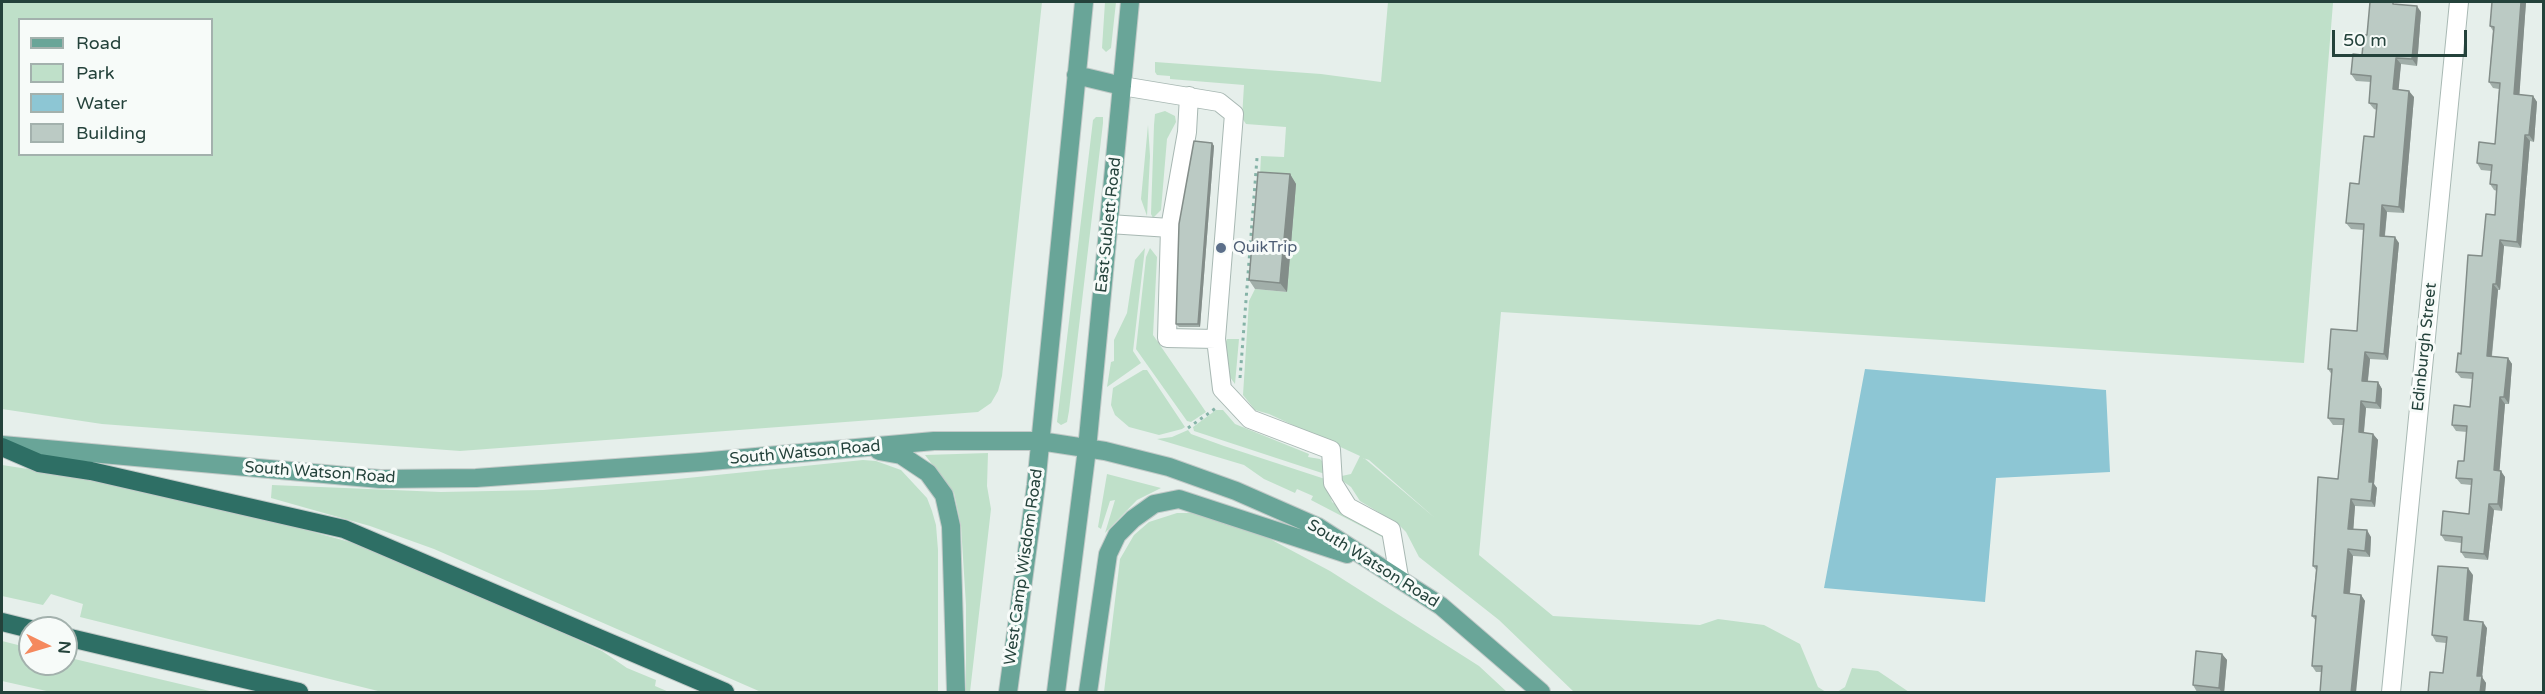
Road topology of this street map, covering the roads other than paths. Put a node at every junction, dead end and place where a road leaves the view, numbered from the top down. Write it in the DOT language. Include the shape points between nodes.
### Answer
graph roads {
  1 [pos="1084,2"];
  2 [pos="1131,2"];
  3 [pos="2459,2"];
  4 [pos="1076,75"];
  5 [pos="1122,86"];
  6 [pos="1189,96"];
  7 [pos="1109,224"];
  8 [pos="1170,228"];
  9 [pos="1216,339"];
  10 [pos="1040,441"];
  11 [pos="2,446"];
  12 [pos="860,447"];
  13 [pos="1087,449"];
  14 [pos="1372,561"];
  15 [pos="1399,577"];
  16 [pos="2,622"];
  17 [pos="18,626"];
  18 [pos="78,640"];
  19 [pos="299,693"];
  20 [pos="725,693"];
  21 [pos="956,693"];
  22 [pos="1008,693"];
  23 [pos="1056,693"];
  24 [pos="1088,693"];
  25 [pos="1541,693"];
  26 [pos="2391,693"];
  1 -- 4 [label="main road"];
  2 -- 5 [label="main road, East Sublett Road"];
  3 -- 26 [label="street, Edinburgh Street"];
  4 -- 5 [label="main road"];
  4 -- 10 [label="main road"];
  5 -- 6 [label="street"];
  5 -- 7 [label="main road, East Sublett Road"];
  6 -- 8 [label="street"];
  6 -- 9 [label="street" via="1218,102 1234,114"];
  7 -- 8 [label="street"];
  7 -- 13 [label="main road, East Sublett Road"];
  8 -- 9 [label="street" via="1167,338"];
  9 -- 15 [label="street" via="1222,389 1250,419 1331,450 1333,483 1348,507 1391,531"];
  10 -- 12 [label="main road, South Watson Road" via="934,441"];
  10 -- 13 [label="main road, South Watson Road"];
  10 -- 22 [label="main road, West Camp Wisdom Road"];
  11 -- 12 [label="main road, South Watson Road" via="380,479 476,478"];
  11 -- 20 [label="highway" via="39,463 91,471 344,529"];
  12 -- 21 [label="main road" via="901,455 928,473 944,495 951,526"];
  13 -- 14 [label="main road, South Watson Road" via="1169,467 1236,490 1318,527"];
  13 -- 23 [label="main road"];
  14 -- 15 [label="main road, South Watson Road"];
  14 -- 24 [label="main road" via="1179,499 1154,504 1117,535 1108,554"];
  15 -- 25 [label="main road, South Watson Road" via="1442,606"];
  16 -- 17 [label="highway"];
  18 -- 19 [label="highway"];
}
